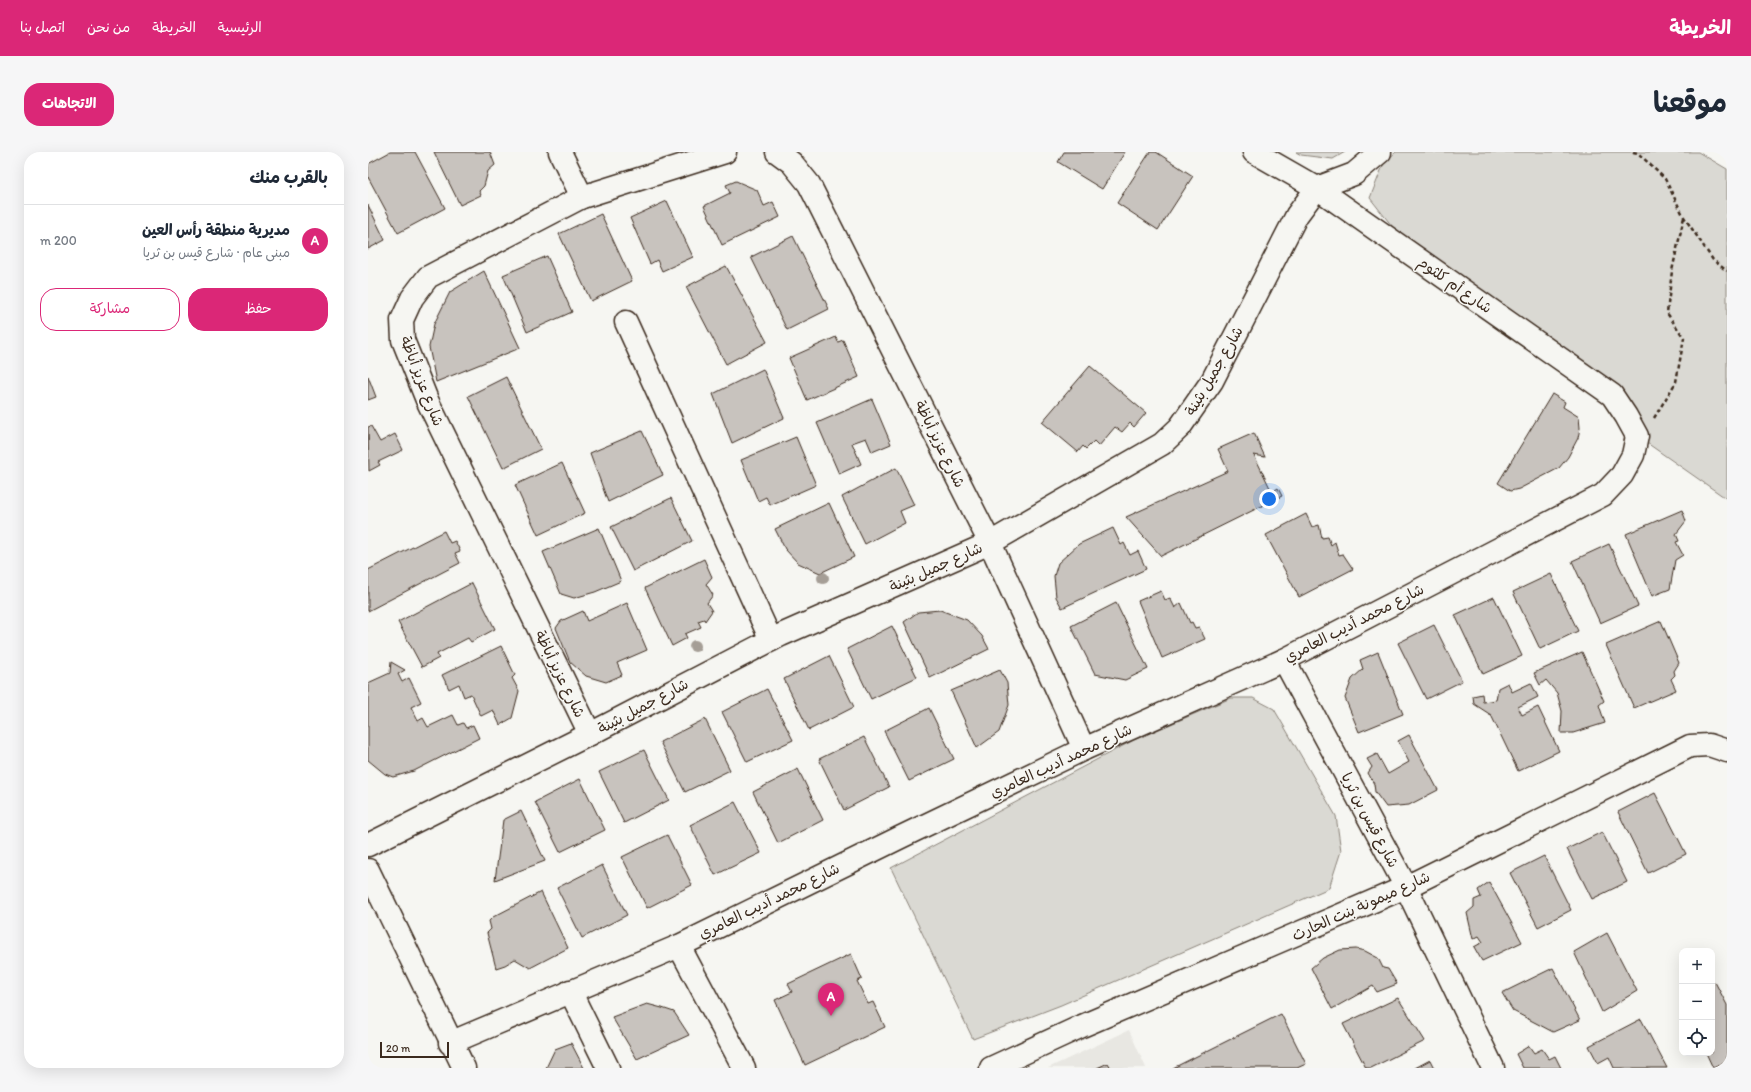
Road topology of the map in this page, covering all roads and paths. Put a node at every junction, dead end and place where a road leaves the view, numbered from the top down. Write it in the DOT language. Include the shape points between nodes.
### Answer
graph roads {
  1 [pos="560,152"];
  2 [pos="725,152"];
  3 [pos="777,152"];
  4 [pos="1254,152"];
  5 [pos="1380,152"];
  6 [pos="1633,152"];
  7 [pos="1317,188"];
  8 [pos="582,197"];
  9 [pos="1684,217"];
  10 [pos="1727,271"];
  11 [pos="626,322"];
  12 [pos="1637,436"];
  13 [pos="990,543"];
  14 [pos="771,640"];
  15 [pos="1284,660"];
  16 [pos="590,734"];
  17 [pos="1084,749"];
  18 [pos="1727,751"];
  19 [pos="368,845"];
  20 [pos="368,870"];
  21 [pos="1406,887"];
  22 [pos="679,946"];
  23 [pos="570,991"];
  24 [pos="450,1043"];
  25 [pos="464,1068"];
  26 [pos="608,1068"];
  27 [pos="744,1068"];
  28 [pos="991,1068"];
  29 [pos="1493,1068"];
  1 -- 8 [label="street"];
  2 -- 8 [label="street, شارع عزيز أباظة"];
  3 -- 13 [label="street, شارع عزيز أباظة" via="792,163 809,184"];
  4 -- 7 [label="street, شارع أم كلثوم"];
  5 -- 7 [label="street" via="1354,174"];
  6 -- 9 [label="path" via="1638,153 1664,179"];
  7 -- 12 [label="street, شارع أم كلثوم" via="1612,396"];
  7 -- 13 [label="street, شارع جميل بثينة" via="1297,216 1212,380 1180,427 1162,444"];
  8 -- 16 [label="street, شارع عزيز أباظة" via="428,277 412,298 402,320 403,340 427,400"];
  9 -- 10 [label="path" via="1713,260"];
  9 -- 12 [label="path" via="1666,313 1684,338 1676,382 1657,415"];
  11 -- 14 [label="street"];
  12 -- 15 [label="street, شارع محمد أديب العامري" via="1633,455 1622,475 1603,495"];
  13 -- 14 [label="street, شارع جميل بثينة"];
  13 -- 17 [label="street, شارع عزيز أباظة"];
  14 -- 16 [label="street, شارع جميل بثينة"];
  15 -- 17 [label="street, شارع محمد أديب العامري"];
  15 -- 21 [label="street, شارع قيس بن ثريا"];
  16 -- 19 [label="street, شارع جميل بثينة"];
  17 -- 22 [label="street, شارع محمد أديب العامري"];
  18 -- 21 [label="street, شارع ميمونة بنت الحارث" via="1709,745 1690,746"];
  20 -- 24 [label="street"];
  21 -- 28 [label="street, شارع ميمونة بنت الحارث" via="1082,1026"];
  21 -- 29 [label="street, شارع قيس بن ثريا"];
  22 -- 23 [label="street, شارع محمد أديب العامري"];
  22 -- 27 [label="street"];
  23 -- 24 [label="street, شارع محمد أديب العامري"];
  23 -- 26 [label="street"];
  24 -- 25 [label="street"];
}
